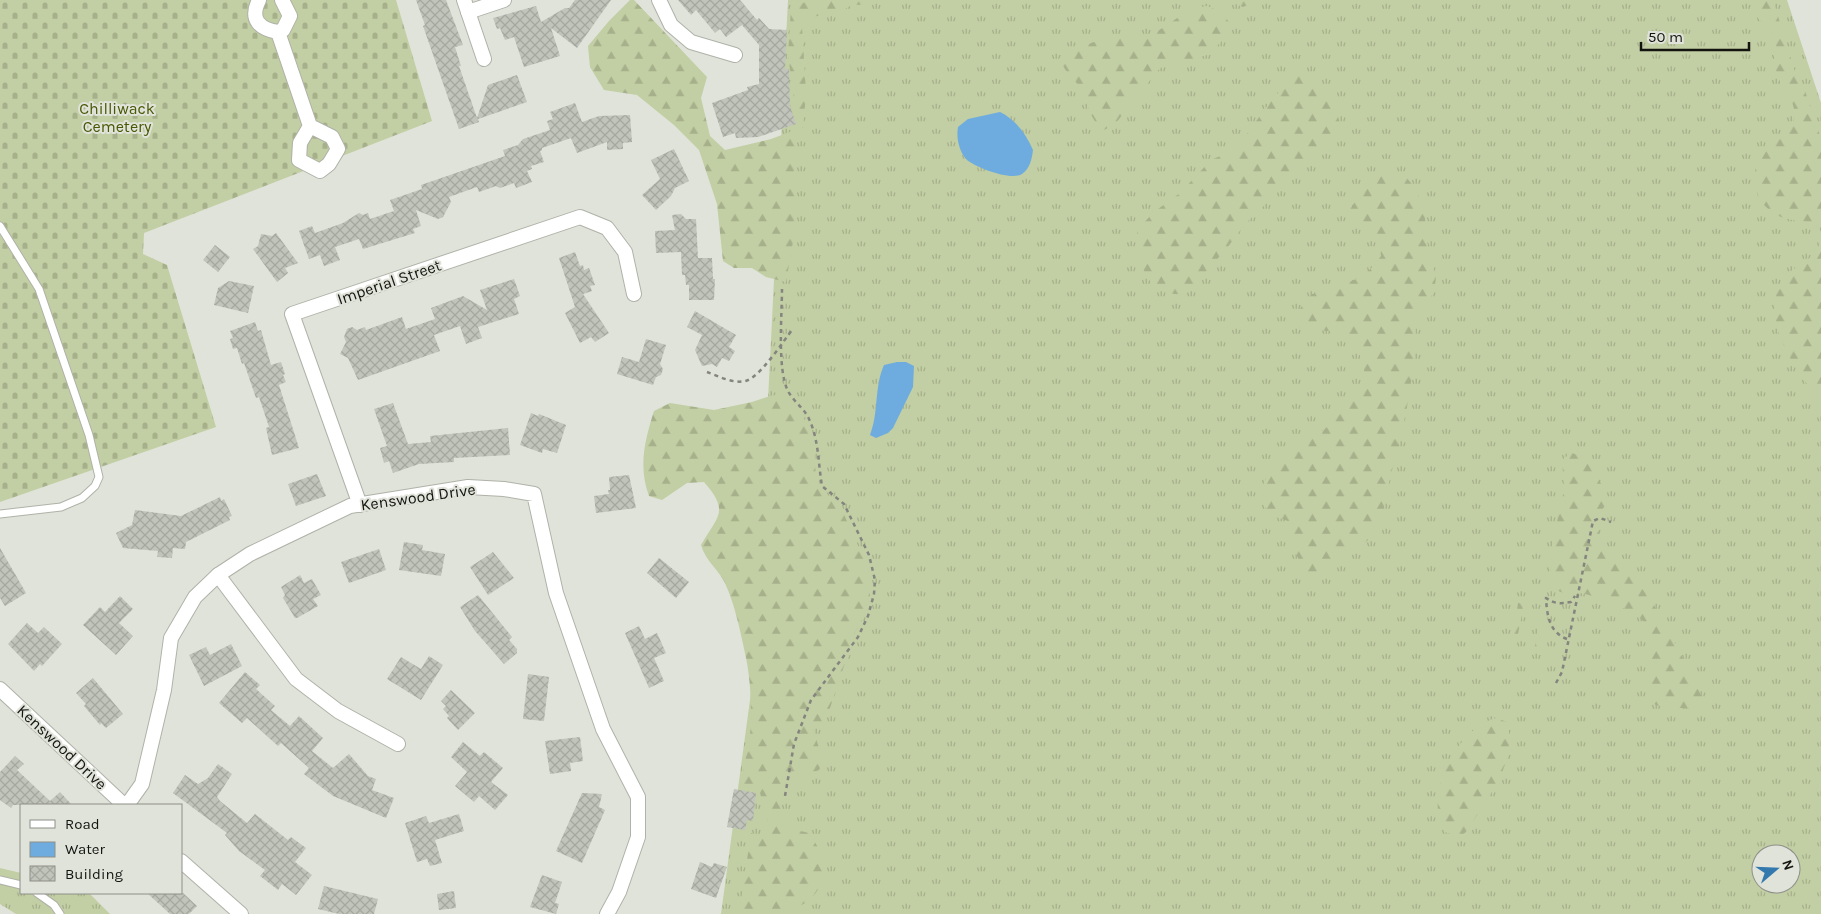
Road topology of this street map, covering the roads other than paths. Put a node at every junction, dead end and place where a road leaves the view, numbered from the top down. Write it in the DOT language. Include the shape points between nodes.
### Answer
graph roads {
  1 [pos="259,0"];
  2 [pos="282,0"];
  3 [pos="504,0"];
  4 [pos="660,0"];
  5 [pos="466,6"];
  6 [pos="278,32"];
  7 [pos="735,55"];
  8 [pos="484,59"];
  9 [pos="310,126"];
  10 [pos="0,226"];
  11 [pos="634,294"];
  12 [pos="360,505"];
  13 [pos="0,514"];
  14 [pos="218,575"];
  15 [pos="0,689"];
  16 [pos="398,744"];
  17 [pos="124,804"];
  18 [pos="126,804"];
  19 [pos="182,862"];
  20 [pos="0,880"];
  21 [pos="20,885"];
  22 [pos="38,894"];
  23 [pos="60,914"];
  24 [pos="241,914"];
  25 [pos="607,914"];
  1 -- 6 [label="street" via="255,9 257,22 265,30"];
  2 -- 6 [label="street" via="290,16 283,30"];
  3 -- 5 [label="street"];
  4 -- 7 [label="street" via="671,25 691,42"];
  5 -- 8 [label="street"];
  6 -- 9 [label="street"];
  10 -- 13 [label="lane" via="38,289 89,435 99,477 95,486 82,498 60,507"];
  11 -- 12 [label="street, Imperial Street" via="625,252 607,228 580,217 292,314"];
  12 -- 14 [label="street, Kenswood Drive" via="350,506 250,554"];
  12 -- 25 [label="street, Kenswood Drive" via="468,487 534,494 556,594 603,729 638,797 638,837 619,892"];
  14 -- 16 [label="street" via="296,679 338,711"];
  14 -- 18 [label="street, Kenswood Drive" via="195,597 171,638 164,690 142,784"];
  15 -- 17 [label="street, Kenswood Drive"];
  19 -- 24 [label="street"];
  20 -- 21 [label="lane"];
  22 -- 23 [label="lane" via="54,905"];
}
